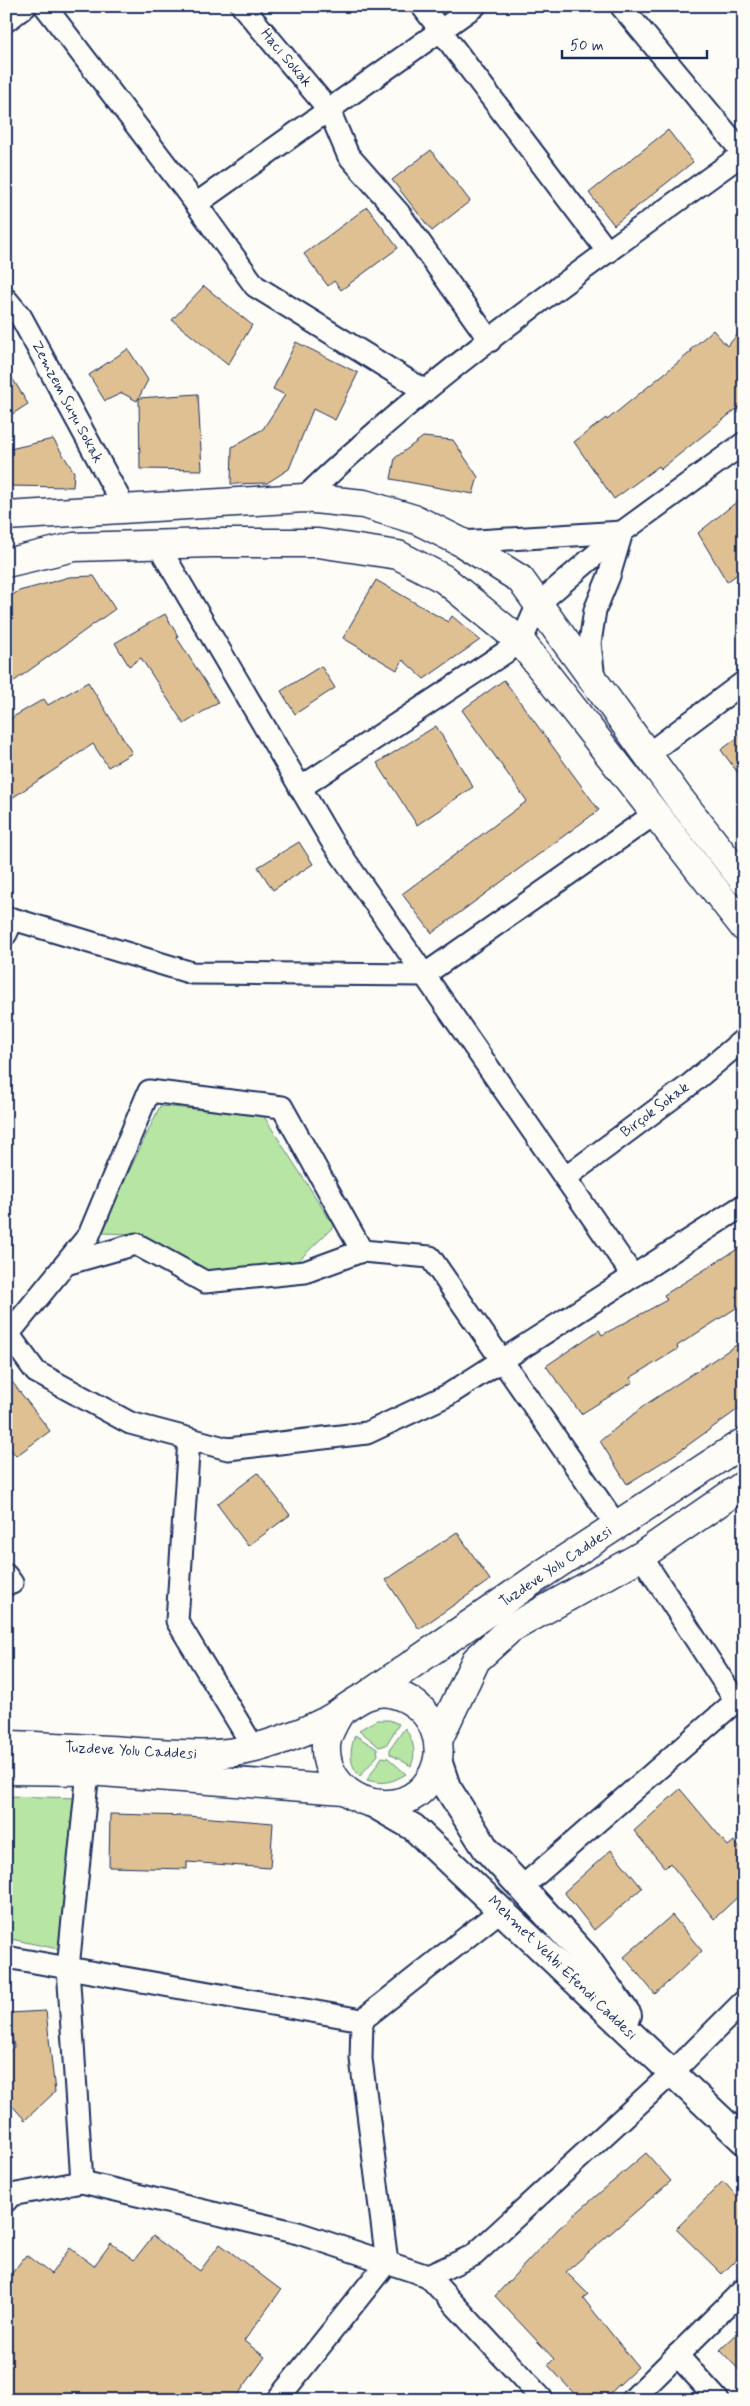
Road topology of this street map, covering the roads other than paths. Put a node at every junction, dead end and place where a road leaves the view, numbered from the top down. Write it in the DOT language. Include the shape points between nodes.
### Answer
graph roads {
  1 [pos="26,6"];
  2 [pos="45,6"];
  3 [pos="242,6"];
  4 [pos="422,6"];
  5 [pos="475,6"];
  6 [pos="621,6"];
  7 [pos="6,21"];
  8 [pos="442,31"];
  9 [pos="330,110"];
  10 [pos="744,153"];
  11 [pos="196,204"];
  12 [pos="608,252"];
  13 [pos="6,299"];
  14 [pos="490,341"];
  15 [pos="425,390"];
  16 [pos="744,442"];
  17 [pos="304,498"];
  18 [pos="124,508"];
  19 [pos="6,516"];
  20 [pos="622,532"];
  21 [pos="461,542"];
  22 [pos="158,545"];
  23 [pos="6,563"];
  24 [pos="538,604"];
  25 [pos="521,642"];
  26 [pos="594,680"];
  27 [pos="744,682"];
  28 [pos="648,754"];
  29 [pos="300,788"];
  30 [pos="656,813"];
  31 [pos="744,881"];
  32 [pos="744,927"];
  33 [pos="6,934"];
  34 [pos="424,974"];
  35 [pos="744,1039"];
  36 [pos="565,1178"];
  37 [pos="744,1205"];
  38 [pos="362,1251"];
  39 [pos="66,1264"];
  40 [pos="633,1276"];
  41 [pos="7,1334"];
  42 [pos="503,1359"];
  43 [pos="189,1438"];
  44 [pos="744,1442"];
  45 [pos="744,1485"];
  46 [pos="617,1526"];
  47 [pos="641,1556"];
  48 [pos="369,1694"];
  49 [pos="740,1702"];
  50 [pos="338,1714"];
  51 [pos="6,1745"];
  52 [pos="254,1748"];
  53 [pos="438,1750"];
  54 [pos="6,1770"];
  55 [pos="88,1771"];
  56 [pos="344,1790"];
  57 [pos="373,1804"];
  58 [pos="521,1888"];
  59 [pos="501,1910"];
  60 [pos="6,1957"];
  61 [pos="68,1968"];
  62 [pos="744,2001"];
  63 [pos="362,2020"];
  64 [pos="667,2066"];
  65 [pos="744,2141"];
  66 [pos="82,2182"];
  67 [pos="6,2201"];
  68 [pos="387,2262"];
  69 [pos="428,2276"];
  70 [pos="744,2289"];
  71 [pos="677,2355"];
  72 [pos="277,2400"];
  73 [pos="543,2400"];
  74 [pos="632,2400"];
  75 [pos="718,2400"];
  1 -- 7 [label="street"];
  2 -- 11 [label="street"];
  3 -- 9 [label="street, Hacı Sokak"];
  4 -- 8 [label="street"];
  5 -- 8 [label="street"];
  6 -- 10 [label="street"];
  8 -- 9 [label="street"];
  8 -- 12 [label="street"];
  9 -- 11 [label="street"];
  9 -- 14 [label="street, Hacı Sokak" via="348,154 399,213"];
  10 -- 12 [label="street"];
  11 -- 15 [label="street" via="255,286"];
  12 -- 14 [label="street"];
  13 -- 18 [label="street, Zemzem Suyu Sokak" via="21,317"];
  14 -- 15 [label="street"];
  15 -- 17 [label="street" via="359,444"];
  16 -- 20 [label="street"];
  17 -- 18 [label="main road"];
  17 -- 21 [label="main road" via="364,504 417,520"];
  18 -- 19 [label="main road"];
  20 -- 21 [label="street"];
  20 -- 24 [label="street"];
  20 -- 26 [label="street" via="595,610 590,643"];
  21 -- 24 [label="main road" via="520,579"];
  22 -- 23 [label="main road" via="74,547"];
  22 -- 25 [label="main road" via="318,543 398,555 444,579"];
  22 -- 29 [label="street"];
  24 -- 25 [label="street"];
  24 -- 26 [label="main road"];
  25 -- 29 [label="street"];
  25 -- 30 [label="main road"];
  26 -- 28 [label="main road"];
  27 -- 28 [label="street"];
  28 -- 31 [label="main road"];
  29 -- 34 [label="street" via="331,840"];
  30 -- 32 [label="main road"];
  30 -- 34 [label="street"];
  33 -- 34 [label="street" via="13,919 192,973"];
  34 -- 36 [label="street"];
  35 -- 36 [label="street, Birçok Sokak" via="687,1087"];
  36 -- 40 [label="street"];
  37 -- 40 [label="street"];
  38 -- 39 [label="street" via="305,1272 205,1282 136,1244"];
  38 -- 39 [label="street" via="282,1107 149,1091 89,1235"];
  38 -- 42 [label="street" via="430,1257"];
  39 -- 41 [label="street"];
  40 -- 42 [label="street"];
  41 -- 43 [label="street" via="36,1372 130,1423"];
  42 -- 43 [label="street" via="448,1396 367,1433 228,1449"];
  42 -- 46 [label="street"];
  43 -- 52 [label="street" via="177,1621"];
  44 -- 46 [label="main road, Tuzdeve Yolu Caddesi"];
  45 -- 47 [label="main road, Tuzdeve Yolu Caddesi"];
  46 -- 48 [label="main road, Tuzdeve Yolu Caddesi"];
  47 -- 49 [label="street"];
  47 -- 53 [label="main road, Tuzdeve Yolu Caddesi" via="510,1629 476,1660"];
  48 -- 50 [label="main road"];
  48 -- 53 [label="main road" via="397,1695 421,1708 432,1722"];
  49 -- 58 [label="street"];
  50 -- 52 [label="main road, Tuzdeve Yolu Caddesi" via="300,1733"];
  50 -- 56 [label="main road" via="326,1745 334,1777"];
  51 -- 52 [label="main road, Tuzdeve Yolu Caddesi" via="197,1755"];
  53 -- 57 [label="main road" via="433,1774 425,1786 401,1802"];
  53 -- 58 [label="street" via="447,1787 486,1849"];
  54 -- 55 [label="main road, Tuzdeve Yolu Caddesi"];
  55 -- 56 [label="main road, Tuzdeve Yolu Caddesi"];
  55 -- 61 [label="street"];
  56 -- 57 [label="main road"];
  57 -- 59 [label="street, Mehmet Vehbi Efendi Caddesi" via="413,1827"];
  58 -- 64 [label="street" via="586,1957"];
  59 -- 63 [label="street"];
  59 -- 64 [label="street, Mehmet Vehbi Efendi Caddesi"];
  60 -- 61 [label="street"];
  61 -- 63 [label="street"];
  61 -- 66 [label="street"];
  62 -- 64 [label="street"];
  63 -- 68 [label="street" via="361,2059"];
  64 -- 65 [label="street, Mehmet Vehbi Efendi Caddesi"];
  64 -- 69 [label="street" via="474,2255"];
  66 -- 67 [label="street" via="11,2195"];
  66 -- 68 [label="street" via="298,2232"];
  68 -- 69 [label="street"];
  68 -- 72 [label="street"];
  69 -- 73 [label="street"];
  70 -- 71 [label="street"];
  71 -- 74 [label="street"];
  71 -- 75 [label="street"];
}
